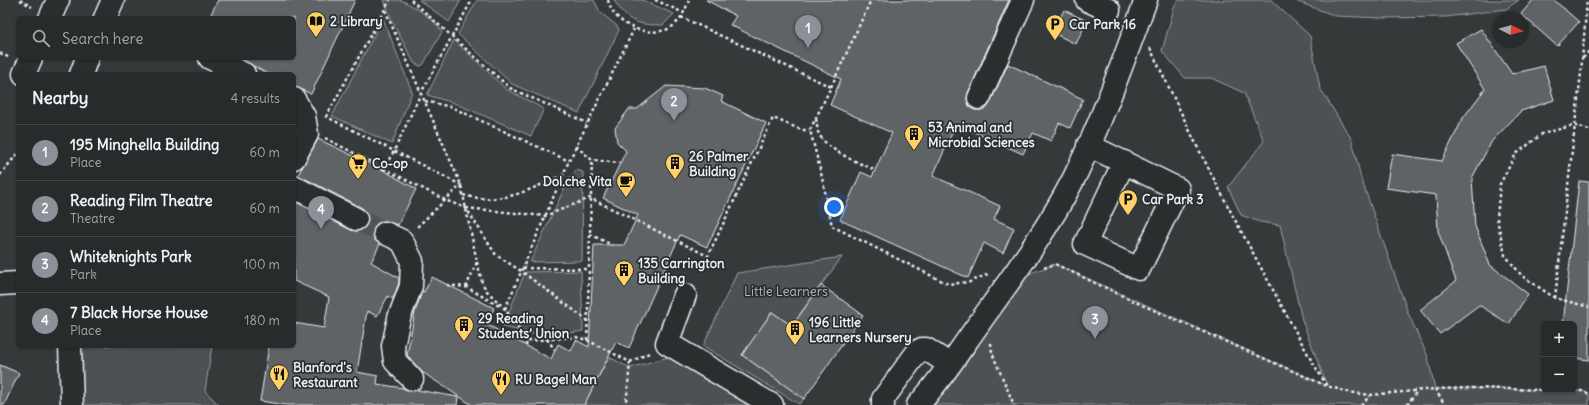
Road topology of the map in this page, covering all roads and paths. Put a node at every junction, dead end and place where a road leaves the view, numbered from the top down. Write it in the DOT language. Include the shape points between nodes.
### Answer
graph roads {
  1 [pos="20,0"];
  2 [pos="58,0"];
  3 [pos="390,0"];
  4 [pos="411,0"];
  5 [pos="472,0"];
  6 [pos="608,0"];
  7 [pos="655,0"];
  8 [pos="689,0"];
  9 [pos="871,0"];
  10 [pos="1023,0"];
  11 [pos="1087,0"];
  12 [pos="1146,0"];
  13 [pos="1587,0"];
  14 [pos="32,7"];
  15 [pos="385,10"];
  16 [pos="1108,10"];
  17 [pos="684,13"];
  18 [pos="51,16"];
  19 [pos="682,17"];
  20 [pos="634,29"];
  21 [pos="453,36"];
  22 [pos="1146,41"];
  23 [pos="1589,51"];
  24 [pos="1582,59"];
  25 [pos="30,60"];
  26 [pos="86,60"];
  27 [pos="213,65"];
  28 [pos="25,72"];
  29 [pos="82,72"];
  30 [pos="237,72"];
  31 [pos="831,87"];
  32 [pos="421,93"];
  33 [pos="979,98"];
  34 [pos="424,101"];
  35 [pos="307,113"];
  36 [pos="326,116"];
  37 [pos="816,119"];
  38 [pos="587,123"];
  39 [pos="1574,125"];
  40 [pos="810,130"];
  41 [pos="1589,130"];
  42 [pos="324,137"];
  43 [pos="1088,145"];
  44 [pos="576,146"];
  45 [pos="394,151"];
  46 [pos="296,154"];
  47 [pos="16,155"];
  48 [pos="592,160"];
  49 [pos="569,161"];
  50 [pos="1124,162"];
  51 [pos="620,163"];
  52 [pos="383,169"];
  53 [pos="876,170"];
  54 [pos="0,175"];
  55 [pos="564,175"];
  56 [pos="461,185"];
  57 [pos="296,188"];
  58 [pos="463,195"];
  59 [pos="590,198"];
  60 [pos="444,200"];
  61 [pos="466,208"];
  62 [pos="546,216"];
  63 [pos="356,219"];
  64 [pos="590,234"];
  65 [pos="394,237"];
  66 [pos="612,245"];
  67 [pos="477,262"];
  68 [pos="522,269"];
  69 [pos="588,269"];
  70 [pos="1042,269"];
  71 [pos="996,270"];
  72 [pos="16,283"];
  73 [pos="0,284"];
  74 [pos="448,285"];
  75 [pos="466,287"];
  76 [pos="685,295"];
  77 [pos="1554,298"];
  78 [pos="1589,307"];
  79 [pos="505,310"];
  80 [pos="986,313"];
  81 [pos="588,320"];
  82 [pos="547,339"];
  83 [pos="587,340"];
  84 [pos="527,341"];
  85 [pos="526,346"];
  86 [pos="70,348"];
  87 [pos="555,350"];
  88 [pos="950,364"];
  89 [pos="412,378"];
  90 [pos="1327,386"];
  91 [pos="1434,389"];
  92 [pos="1418,390"];
  93 [pos="1589,394"];
  94 [pos="1370,395"];
  95 [pos="72,405"];
  96 [pos="625,405"];
  97 [pos="772,405"];
  98 [pos="883,405"];
  99 [pos="918,405"];
  100 [pos="1014,405"];
  101 [pos="1361,405"];
  102 [pos="1407,405"];
  103 [pos="1445,405"];
  1 -- 14 [label="path"];
  2 -- 18 [label="street"];
  3 -- 15 [label="path"];
  4 -- 21 [label="path"];
  5 -- 21 [label="path"];
  6 -- 20 [label="path" via="609,6 619,19"];
  7 -- 17 [label="path"];
  8 -- 17 [label="path"];
  9 -- 31 [label="path"];
  10 -- 33 [label="street"];
  11 -- 16 [label="street"];
  12 -- 43 [label="street"];
  13 -- 24 [label="path"];
  15 -- 32 [label="path"];
  15 -- 36 [label="path"];
  17 -- 19 [label="path"];
  19 -- 20 [label="path" via="669,29"];
  19 -- 31 [label="path"];
  20 -- 38 [label="path"];
  21 -- 32 [label="path"];
  21 -- 38 [label="path" via="510,88"];
  22 -- 90 [label="path" via="1223,197"];
  23 -- 24 [label="path"];
  24 -- 39 [label="path"];
  25 -- 28 [label="street"];
  26 -- 29 [label="street"];
  27 -- 30 [label="street"];
  31 -- 37 [label="path"];
  32 -- 34 [label="path"];
  32 -- 45 [label="path"];
  34 -- 49 [label="path" via="452,107"];
  34 -- 56 [label="path"];
  35 -- 36 [label="path"];
  35 -- 36 [label="path" via="313,109"];
  35 -- 46 [label="street" via="307,134"];
  36 -- 45 [label="path"];
  37 -- 40 [label="path"];
  37 -- 53 [label="path" via="818,132 833,149"];
  38 -- 44 [label="path"];
  39 -- 41 [label="path"];
  39 -- 77 [label="path"];
  39 -- 77 [label="path" via="1542,134 1516,154 1500,184 1497,219 1505,255 1522,276"];
  40 -- 59 [label="path" via="802,130 773,118 708,256"];
  40 -- 71 [label="path" via="832,226 948,284 970,282"];
  42 -- 52 [label="path"];
  43 -- 50 [label="street"];
  43 -- 80 [label="street" via="1074,178 1042,234"];
  44 -- 48 [label="path"];
  44 -- 49 [label="path"];
  45 -- 52 [label="path"];
  45 -- 56 [label="path"];
  47 -- 54 [label="path"];
  48 -- 51 [label="path"];
  48 -- 59 [label="path"];
  49 -- 55 [label="path"];
  50 -- 50 [label="street" via="1178,189 1139,269 1086,244"];
  52 -- 60 [label="path"];
  55 -- 58 [label="path" via="501,199 476,199"];
  55 -- 62 [label="path"];
  56 -- 58 [label="path"];
  56 -- 60 [label="path"];
  57 -- 63 [label="street"];
  58 -- 61 [label="path"];
  59 -- 62 [label="path"];
  59 -- 64 [label="path"];
  60 -- 61 [label="path"];
  60 -- 65 [label="path"];
  61 -- 62 [label="path"];
  61 -- 67 [label="path"];
  61 -- 68 [label="path" via="496,255"];
  62 -- 68 [label="path"];
  64 -- 66 [label="path"];
  64 -- 69 [label="path"];
  65 -- 89 [label="street" via="412,261 411,286 399,318 393,346 395,361"];
  67 -- 75 [label="path"];
  67 -- 79 [label="path" via="486,290"];
  68 -- 69 [label="path"];
  68 -- 79 [label="path"];
  68 -- 81 [label="path"];
  69 -- 81 [label="path"];
  70 -- 90 [label="path" via="1054,264"];
  72 -- 73 [label="street"];
  74 -- 75 [label="path"];
  75 -- 79 [label="path"];
  76 -- 97 [label="street" via="667,343"];
  77 -- 78 [label="path"];
  79 -- 84 [label="path"];
  80 -- 88 [label="street"];
  80 -- 100 [label="path" via="992,353"];
  81 -- 83 [label="path"];
  82 -- 83 [label="path" via="576,337"];
  82 -- 84 [label="path"];
  82 -- 87 [label="path"];
  83 -- 96 [label="path" via="630,362"];
  84 -- 85 [label="path"];
  86 -- 95 [label="street"];
  88 -- 98 [label="street" via="926,349 918,351 883,398"];
  88 -- 99 [label="street"];
  90 -- 94 [label="path"];
  91 -- 92 [label="path"];
  91 -- 93 [label="path" via="1583,391"];
  91 -- 103 [label="path"];
  92 -- 94 [label="path"];
  92 -- 102 [label="path"];
  94 -- 101 [label="path"];
}
